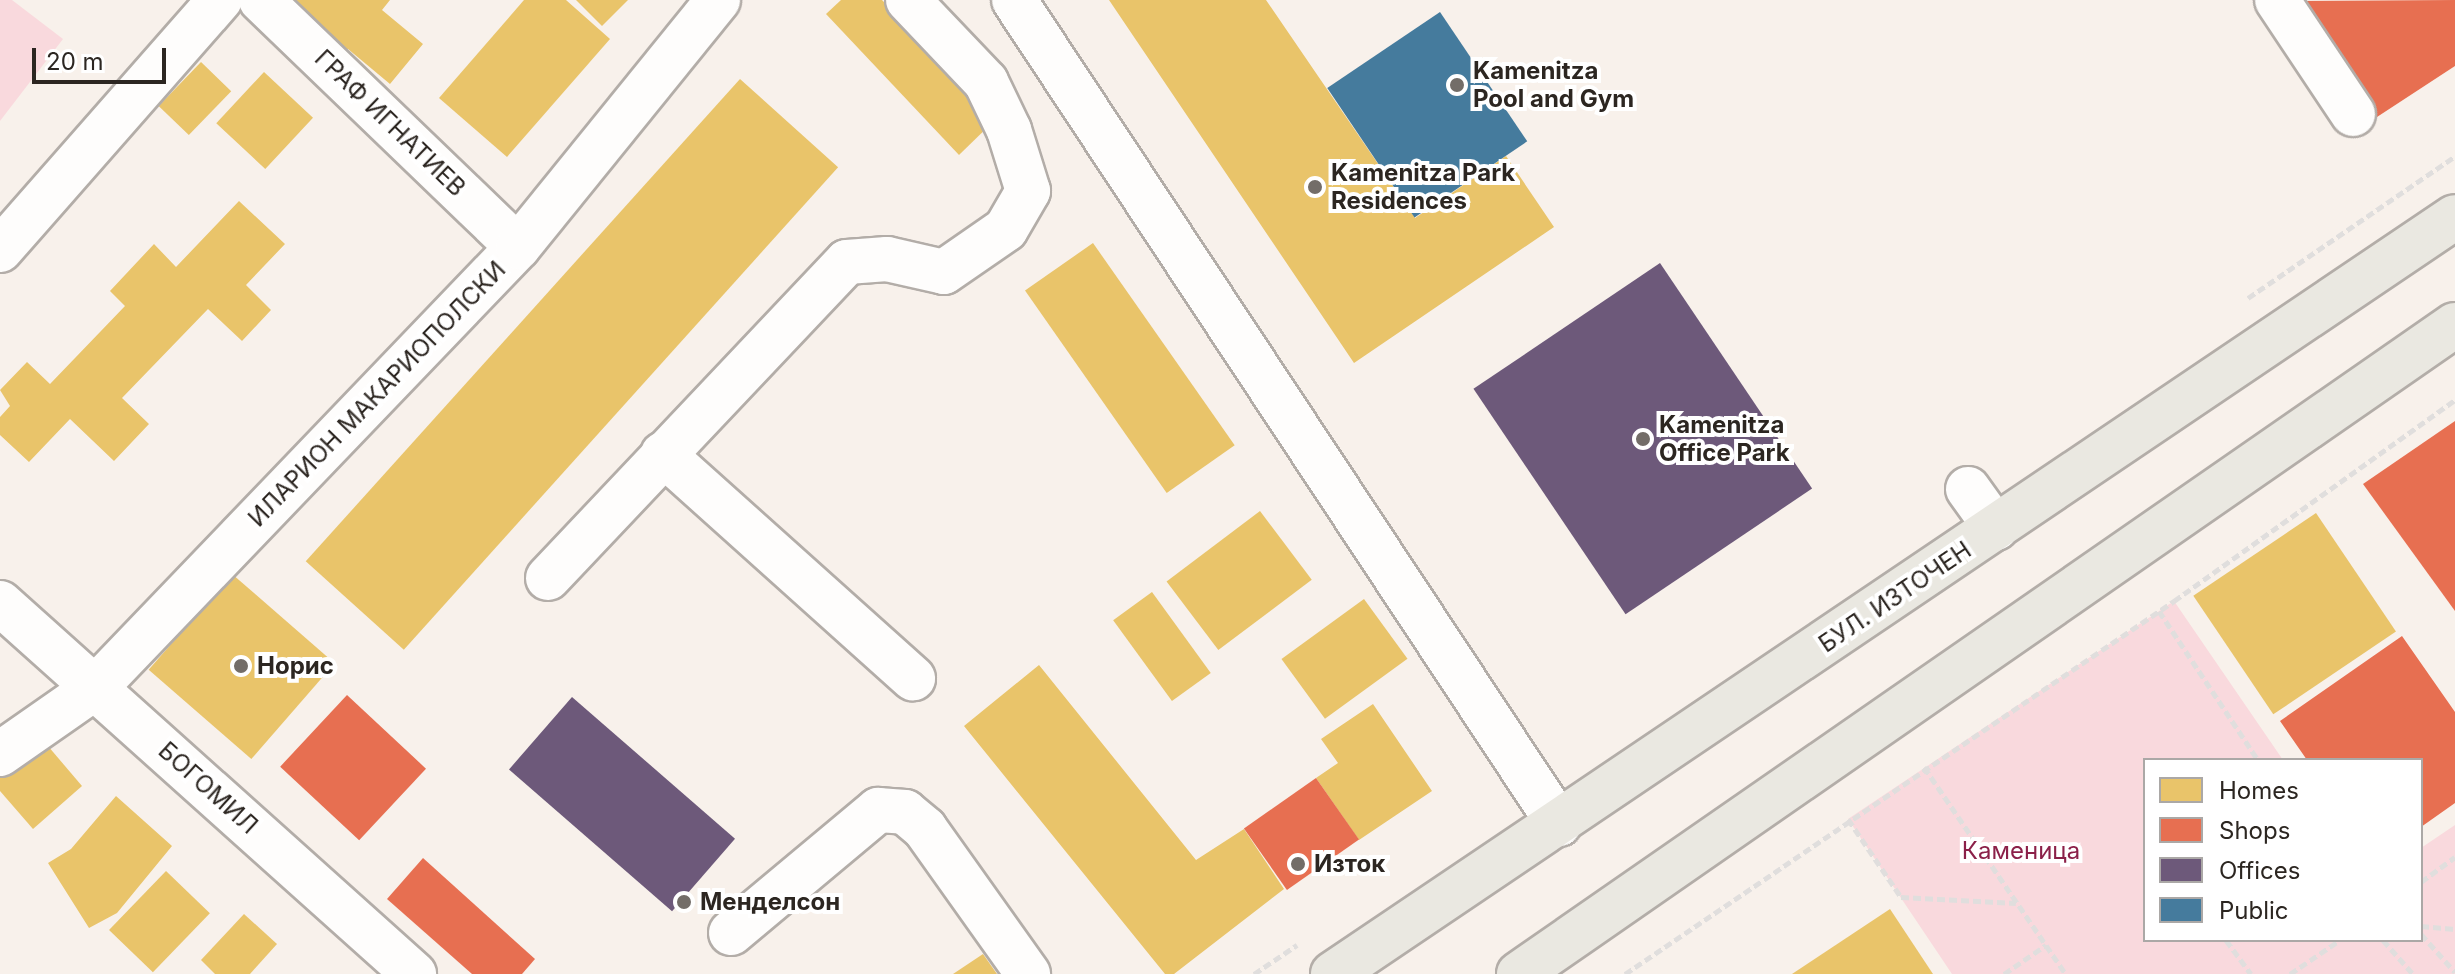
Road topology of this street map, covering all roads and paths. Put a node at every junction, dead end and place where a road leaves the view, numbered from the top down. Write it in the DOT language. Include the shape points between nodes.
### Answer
graph roads {
  1 [pos="220,0"];
  2 [pos="261,0"];
  3 [pos="718,0"];
  4 [pos="908,0"];
  5 [pos="1014,0"];
  6 [pos="2277,0"];
  7 [pos="2353,114"];
  8 [pos="2455,217"];
  9 [pos="518,247"];
  10 [pos="0,250"];
  11 [pos="2455,325"];
  12 [pos="2455,400"];
  13 [pos="663,454"];
  14 [pos="1968,489"];
  15 [pos="1996,528"];
  16 [pos="548,578"];
  17 [pos="0,603"];
  18 [pos="2159,611"];
  19 [pos="913,678"];
  20 [pos="96,687"];
  21 [pos="0,754"];
  22 [pos="2257,758"];
  23 [pos="1924,767"];
  24 [pos="1848,819"];
  25 [pos="1559,824"];
  26 [pos="2455,857"];
  27 [pos="2423,881"];
  28 [pos="2017,903"];
  29 [pos="2423,926"];
  30 [pos="2455,929"];
  31 [pos="731,933"];
  32 [pos="2423,936"];
  33 [pos="2227,942"];
  34 [pos="2337,942"];
  35 [pos="2385,942"];
  36 [pos="2046,945"];
  37 [pos="2455,972"];
  38 [pos="414,974"];
  39 [pos="1028,974"];
  40 [pos="1333,974"];
  41 [pos="1519,974"];
  42 [pos="1625,974"];
  43 [pos="2004,974"];
  44 [pos="2066,974"];
  45 [pos="2251,974"];
  46 [pos="2290,974"];
  47 [pos="2413,974"];
  1 -- 10 [label="street"];
  2 -- 9 [label="street, ГРАФ ИГНАТИЕВ"];
  3 -- 9 [label="street, ИЛАРИОН МАКАРИОПОЛСКИ"];
  4 -- 13 [label="street" via="986,82 1028,191 1006,229 944,272 887,259 847,262"];
  5 -- 25 [label="street"];
  6 -- 7 [label="street"];
  8 -- 15 [label="main road, БУЛ. ИЗТОЧЕН"];
  9 -- 20 [label="street, ИЛАРИОН МАКАРИОПОЛСКИ"];
  11 -- 41 [label="main road"];
  12 -- 18 [label="path"];
  13 -- 16 [label="street"];
  13 -- 19 [label="street"];
  14 -- 15 [label="street"];
  15 -- 25 [label="main road, БУЛ. ИЗТОЧЕН"];
  17 -- 20 [label="street, БОГОМИЛ"];
  18 -- 22 [label="path"];
  18 -- 23 [label="path"];
  20 -- 21 [label="street, ИЛАРИОН МАКАРИОПОЛСКИ"];
  20 -- 38 [label="street, БОГОМИЛ"];
  23 -- 24 [label="path"];
  23 -- 28 [label="path"];
  24 -- 28 [label="path" via="1901,897"];
  24 -- 42 [label="path"];
  25 -- 40 [label="main road, БУЛ. ИЗТОЧЕН"];
  26 -- 27 [label="path"];
  28 -- 36 [label="path"];
  29 -- 30 [label="path"];
  31 -- 39 [label="street" via="878,810 905,812 925,829"];
  32 -- 37 [label="path"];
  33 -- 45 [label="path"];
  34 -- 46 [label="path"];
  35 -- 47 [label="path"];
  36 -- 43 [label="path"];
  36 -- 44 [label="path"];
}
